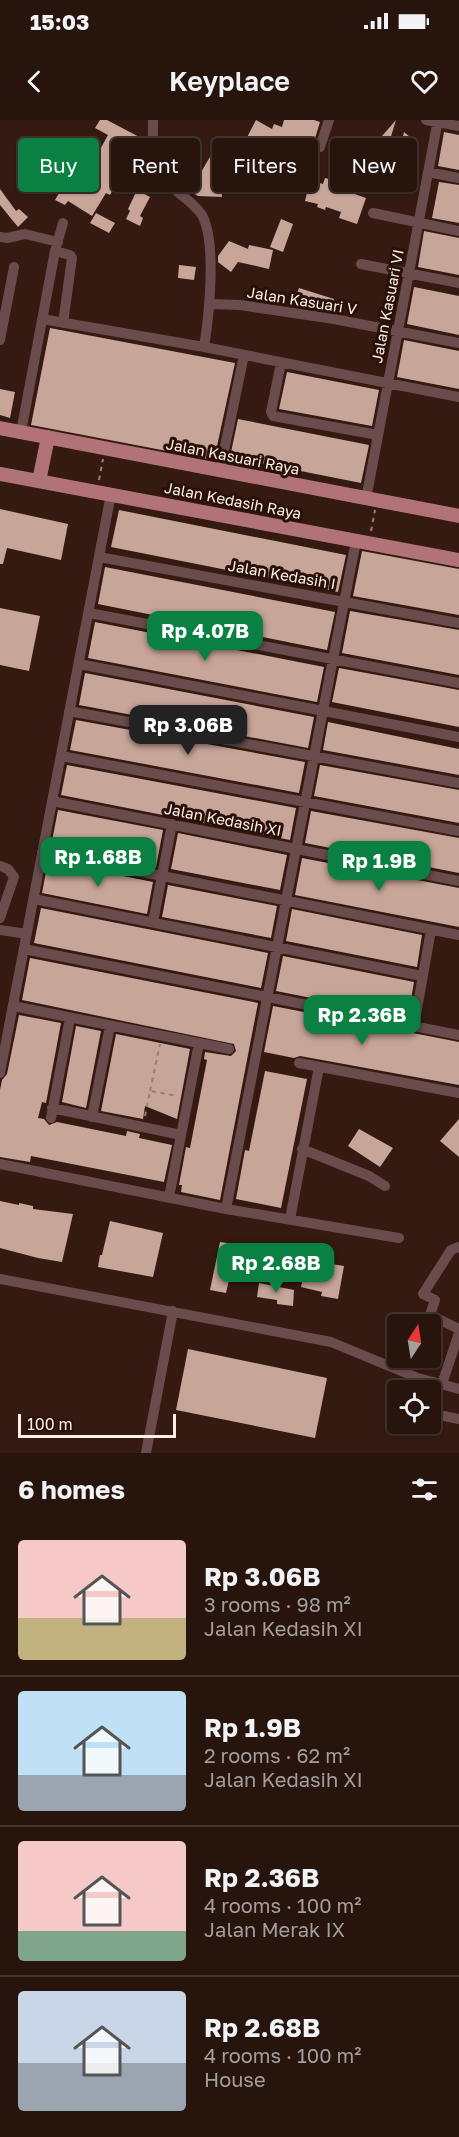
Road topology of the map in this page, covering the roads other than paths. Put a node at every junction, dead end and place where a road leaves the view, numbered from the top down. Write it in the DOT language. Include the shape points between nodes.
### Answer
graph roads {
  1 [pos="153,120"];
  2 [pos="328,120"];
  3 [pos="434,121"];
  4 [pos="459,126"];
  5 [pos="320,147"];
  6 [pos="428,172"];
  7 [pos="459,178"];
  8 [pos="373,213"];
  9 [pos="418,222"];
  10 [pos="63,223"];
  11 [pos="459,231"];
  12 [pos="0,237"];
  13 [pos="56,247"];
  14 [pos="361,264"];
  15 [pos="14,267"];
  16 [pos="409,273"];
  17 [pos="459,283"];
  18 [pos="210,304"];
  19 [pos="42,319"];
  20 [pos="63,323"];
  21 [pos="398,330"];
  22 [pos="0,340"];
  23 [pos="459,343"];
  24 [pos="204,347"];
  25 [pos="244,355"];
  26 [pos="281,363"];
  27 [pos="388,383"];
  28 [pos="459,397"];
  29 [pos="0,428"];
  30 [pos="21,432"];
  31 [pos="378,435"];
  32 [pos="48,437"];
  33 [pos="220,470"];
  34 [pos="0,474"];
  35 [pos="39,481"];
  36 [pos="111,494"];
  37 [pos="372,500"];
  38 [pos="459,516"];
  39 [pos="363,542"];
  40 [pos="99,557"];
  41 [pos="459,560"];
  42 [pos="345,600"];
  43 [pos="88,613"];
  44 [pos="459,623"];
  45 [pos="333,660"];
  46 [pos="79,664"];
  47 [pos="459,682"];
  48 [pos="69,711"];
  49 [pos="323,711"];
  50 [pos="459,736"];
  51 [pos="61,756"];
  52 [pos="314,756"];
  53 [pos="459,783"];
  54 [pos="52,801"];
  55 [pos="305,802"];
  56 [pos="172,824"];
  57 [pos="459,831"];
  58 [pos="296,848"];
  59 [pos="42,852"];
  60 [pos="0,866"];
  61 [pos="162,876"];
  62 [pos="459,881"];
  63 [pos="33,899"];
  64 [pos="286,900"];
  65 [pos="0,918"];
  66 [pos="153,922"];
  67 [pos="0,930"];
  68 [pos="431,930"];
  69 [pos="27,934"];
  70 [pos="459,935"];
  71 [pos="277,947"];
  72 [pos="24,949"];
  73 [pos="422,976"];
  74 [pos="267,998"];
  75 [pos="13,1006"];
  76 [pos="70,1018"];
  77 [pos="110,1026"];
  78 [pos="414,1026"];
  79 [pos="459,1035"];
  80 [pos="199,1043"];
  81 [pos="229,1049"];
  82 [pos="299,1063"];
  83 [pos="318,1067"];
  84 [pos="0,1073"];
  85 [pos="459,1093"];
  86 [pos="92,1117"];
  87 [pos="181,1135"];
  88 [pos="302,1149"];
  89 [pos="0,1164"];
  90 [pos="385,1186"];
  91 [pos="169,1197"];
  92 [pos="226,1209"];
  93 [pos="290,1219"];
  94 [pos="399,1238"];
  95 [pos="459,1247"];
  96 [pos="0,1279"];
  97 [pos="173,1311"];
  98 [pos="459,1329"];
  99 [pos="459,1334"];
  100 [pos="418,1378"];
  101 [pos="442,1384"];
  102 [pos="459,1389"];
  103 [pos="441,1415"];
  104 [pos="459,1419"];
  105 [pos="146,1453"];
  1 -- 18 [label="street" via="159,174 196,206 207,229"];
  2 -- 5 [label="street"];
  3 -- 4 [label="street"];
  3 -- 6 [label="street, Jalan Kasuari VI"];
  6 -- 7 [label="street"];
  6 -- 9 [label="street, Jalan Kasuari VI"];
  8 -- 9 [label="street"];
  9 -- 11 [label="street"];
  9 -- 16 [label="street, Jalan Kasuari VI"];
  10 -- 13 [label="street"];
  12 -- 13 [label="street" via="25,234"];
  13 -- 19 [label="street"];
  13 -- 20 [label="street" via="72,258"];
  14 -- 16 [label="street"];
  15 -- 22 [label="street"];
  16 -- 17 [label="street"];
  16 -- 21 [label="street, Jalan Kasuari VI"];
  18 -- 21 [label="street, Jalan Kasuari V" via="240,305"];
  18 -- 24 [label="street"];
  19 -- 20 [label="street"];
  19 -- 30 [label="street"];
  20 -- 24 [label="street"];
  21 -- 23 [label="street, Jalan Kasuari V"];
  21 -- 27 [label="street, Jalan Kasuari VI"];
  24 -- 25 [label="street"];
  25 -- 26 [label="street"];
  25 -- 33 [label="street"];
  26 -- 27 [label="street"];
  26 -- 31 [label="street" via="273,416"];
  27 -- 28 [label="street"];
  27 -- 31 [label="street, Jalan Kasuari VI"];
  29 -- 30 [label="main road, Jalan Kasuari Raya"];
  30 -- 32 [label="main road, Jalan Kasuari Raya"];
  31 -- 37 [label="street, Jalan Kasuari VI"];
  32 -- 33 [label="main road, Jalan Kasuari Raya"];
  32 -- 35 [label="main road"];
  33 -- 37 [label="main road, Jalan Kasuari Raya"];
  34 -- 35 [label="main road, Jalan Kedasih Raya"];
  35 -- 36 [label="main road, Jalan Kedasih Raya"];
  36 -- 39 [label="main road, Jalan Kedasih Raya"];
  36 -- 40 [label="street"];
  37 -- 38 [label="main road, Jalan Kasuari Raya"];
  39 -- 41 [label="main road, Jalan Kedasih Raya"];
  39 -- 42 [label="street"];
  40 -- 42 [label="street, Jalan Kedasih I"];
  40 -- 43 [label="street"];
  42 -- 44 [label="street, Jalan Kedasih I"];
  42 -- 45 [label="street"];
  43 -- 45 [label="street"];
  43 -- 46 [label="street"];
  45 -- 47 [label="street"];
  45 -- 49 [label="street"];
  46 -- 48 [label="street"];
  46 -- 49 [label="street"];
  48 -- 51 [label="street"];
  48 -- 52 [label="street"];
  49 -- 50 [label="street"];
  49 -- 52 [label="street"];
  51 -- 54 [label="street"];
  51 -- 55 [label="street"];
  52 -- 53 [label="street"];
  52 -- 55 [label="street"];
  54 -- 56 [label="street, Jalan Kedasih XI"];
  54 -- 59 [label="street"];
  55 -- 57 [label="street"];
  55 -- 58 [label="street"];
  56 -- 58 [label="street, Jalan Kedasih XI"];
  56 -- 61 [label="street"];
  58 -- 62 [label="street, Jalan Kedasih XI"];
  58 -- 64 [label="street"];
  59 -- 61 [label="street"];
  59 -- 63 [label="street"];
  60 -- 65 [label="street" via="14,877"];
  61 -- 64 [label="street"];
  61 -- 66 [label="street"];
  63 -- 66 [label="street"];
  63 -- 69 [label="street"];
  64 -- 68 [label="street"];
  64 -- 71 [label="street"];
  66 -- 71 [label="street"];
  67 -- 69 [label="street"];
  68 -- 70 [label="street"];
  68 -- 73 [label="street"];
  69 -- 72 [label="street"];
  71 -- 73 [label="street"];
  71 -- 74 [label="street"];
  72 -- 74 [label="street"];
  72 -- 75 [label="street"];
  73 -- 78 [label="street"];
  74 -- 78 [label="street"];
  74 -- 92 [label="street"];
  75 -- 76 [label="street"];
  75 -- 84 [label="street"];
  76 -- 77 [label="street"];
  76 -- 86 [label="street" via="51,1113"];
  77 -- 80 [label="street"];
  77 -- 86 [label="street"];
  78 -- 79 [label="street"];
  80 -- 81 [label="street"];
  80 -- 87 [label="street"];
  82 -- 83 [label="street"];
  83 -- 85 [label="street"];
  83 -- 88 [label="street"];
  86 -- 87 [label="street"];
  87 -- 91 [label="street"];
  88 -- 90 [label="street"];
  88 -- 93 [label="street"];
  89 -- 91 [label="street"];
  91 -- 92 [label="street"];
  92 -- 93 [label="street"];
  93 -- 94 [label="street"];
  95 -- 98 [label="street" via="451,1250 423,1294 435,1300 429,1315"];
  96 -- 97 [label="street"];
  97 -- 100 [label="street" via="331,1341"];
  97 -- 105 [label="street"];
  99 -- 101 [label="street"];
  100 -- 101 [label="street"];
  101 -- 102 [label="street"];
  103 -- 104 [label="street"];
}
